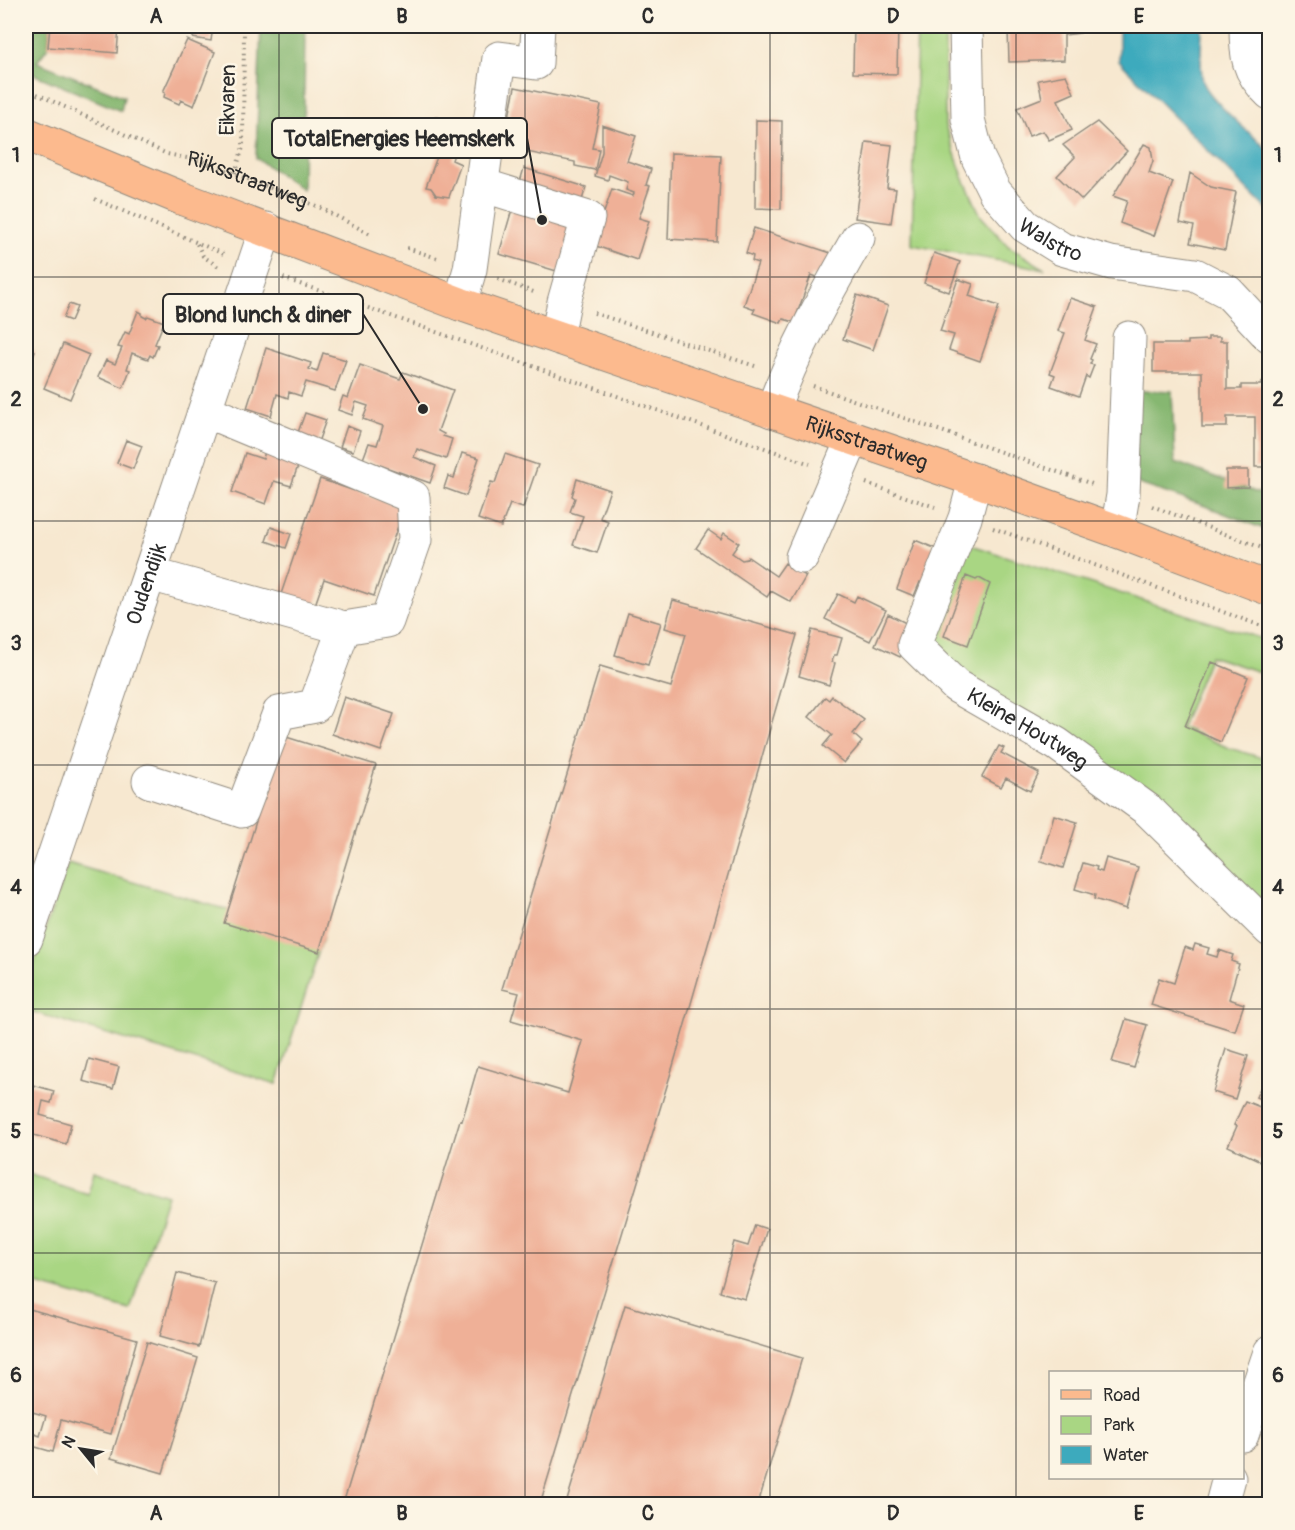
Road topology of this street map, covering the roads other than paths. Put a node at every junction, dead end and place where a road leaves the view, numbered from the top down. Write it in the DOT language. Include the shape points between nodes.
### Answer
graph roads {
  1 [pos="538,26"];
  2 [pos="966,26"];
  3 [pos="1246,26"];
  4 [pos="1269,93"];
  5 [pos="26,134"];
  6 [pos="482,185"];
  7 [pos="266,229"];
  8 [pos="858,238"];
  9 [pos="460,304"];
  10 [pos="1269,336"];
  11 [pos="557,337"];
  12 [pos="1129,338"];
  13 [pos="206,411"];
  14 [pos="771,411"];
  15 [pos="853,438"];
  16 [pos="975,480"];
  17 [pos="1117,531"];
  18 [pos="802,557"];
  19 [pos="150,574"];
  20 [pos="1269,589"];
  21 [pos="344,628"];
  22 [pos="149,781"];
  23 [pos="1269,930"];
  24 [pos="26,939"];
  25 [pos="1269,1352"];
  26 [pos="1244,1429"];
  27 [pos="1229,1479"];
  28 [pos="1222,1504"];
  1 -- 6 [label="street" via="536,63 499,58"];
  2 -- 10 [label="street, Walstro" via="968,119 978,158 995,192 1025,226 1062,249 1092,258 1195,275 1228,292"];
  3 -- 4 [label="street" via="1251,70"];
  5 -- 7 [label="main road, Rijksstraatweg"];
  6 -- 9 [label="street" via="470,270"];
  6 -- 11 [label="street" via="588,218"];
  7 -- 9 [label="main road, Rijksstraatweg"];
  7 -- 13 [label="street, Oudendijk"];
  8 -- 14 [label="street" via="784,376"];
  9 -- 11 [label="main road, Rijksstraatweg"];
  11 -- 14 [label="main road, Rijksstraatweg"];
  12 -- 17 [label="street" via="1123,495"];
  13 -- 19 [label="street, Oudendijk"];
  13 -- 21 [label="street" via="413,497 415,540 387,621"];
  14 -- 15 [label="main road, Rijksstraatweg"];
  15 -- 16 [label="main road, Rijksstraatweg"];
  15 -- 18 [label="street"];
  16 -- 17 [label="main road, Rijksstraatweg"];
  16 -- 23 [label="street, Kleine Houtweg" via="965,518 914,645 956,686 1057,744 1148,810"];
  17 -- 20 [label="main road, Rijksstraatweg"];
  19 -- 21 [label="street"];
  19 -- 24 [label="street, Oudendijk"];
  21 -- 22 [label="street" via="315,706 279,713 242,811"];
  25 -- 26 [label="street"];
  27 -- 28 [label="street"];
}
